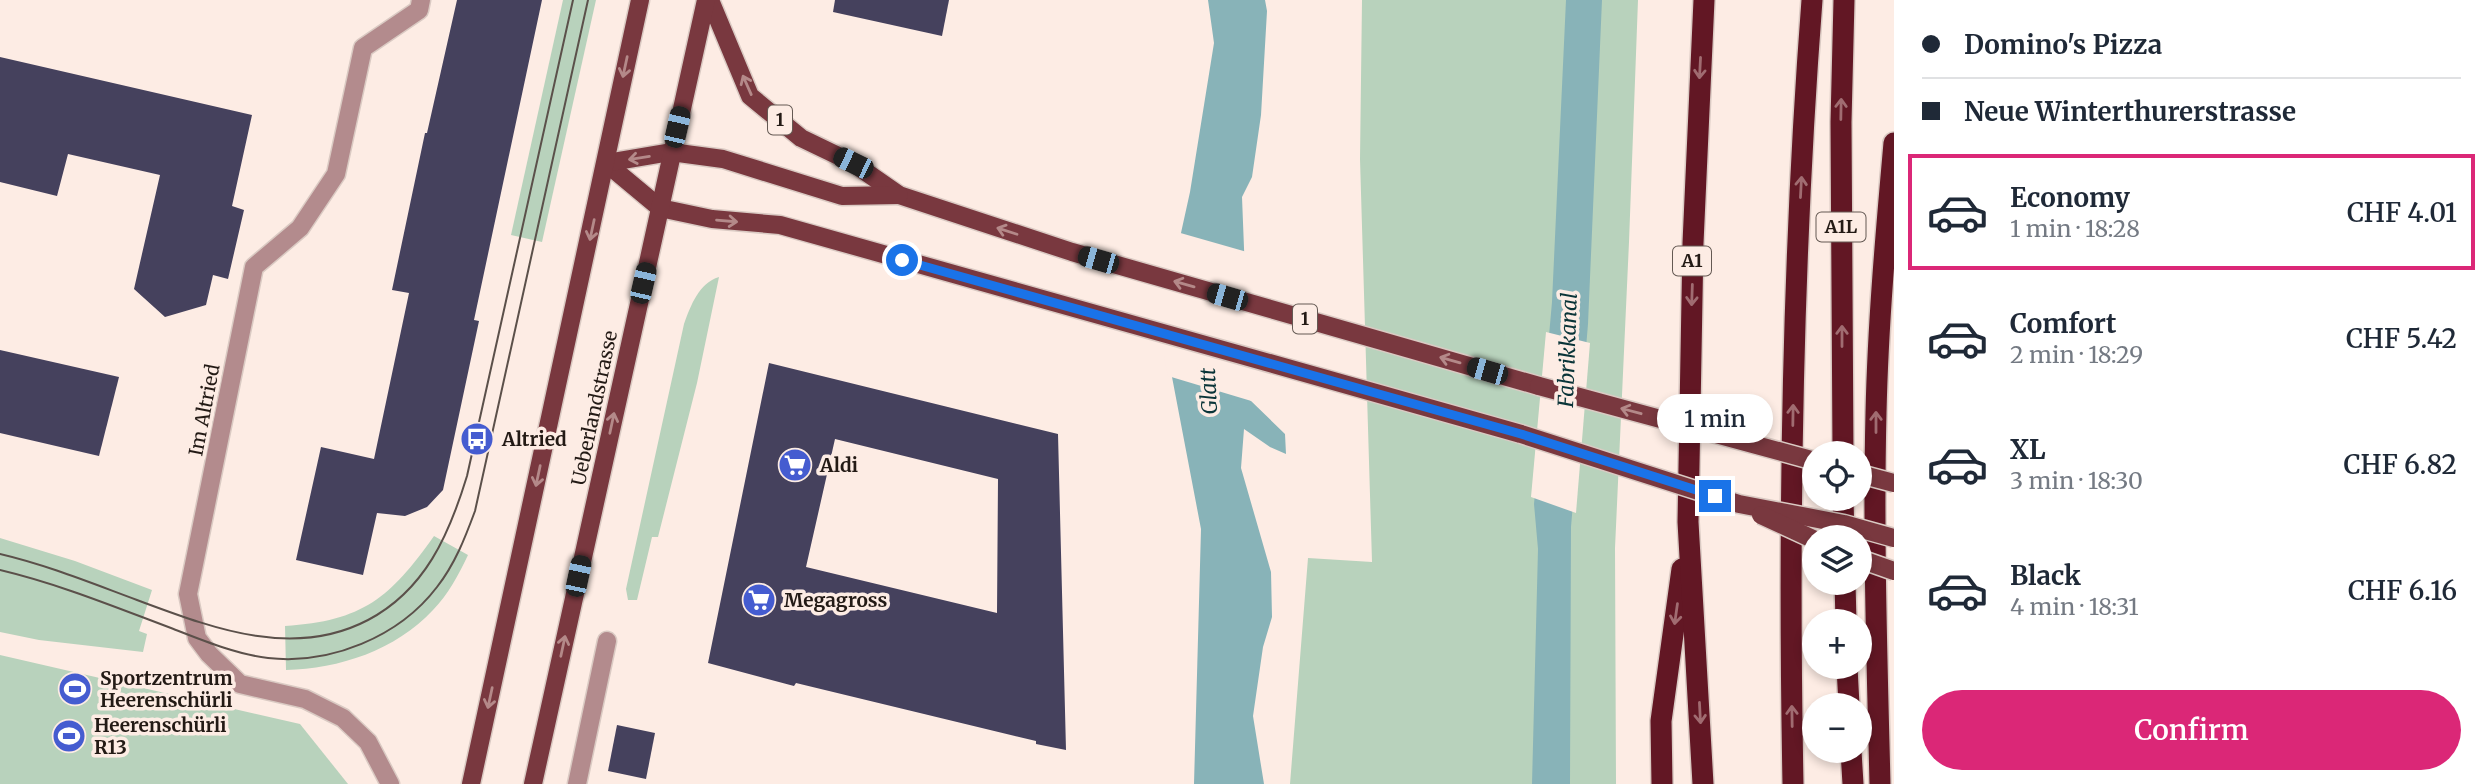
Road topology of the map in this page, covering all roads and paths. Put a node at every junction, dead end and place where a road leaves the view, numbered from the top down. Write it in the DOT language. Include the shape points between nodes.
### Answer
graph roads {
  1 [pos="421,0"];
  2 [pos="640,0"];
  3 [pos="708,0"];
  4 [pos="1704,0"];
  5 [pos="1812,0"];
  6 [pos="1844,0"];
  7 [pos="1894,143"];
  8 [pos="671,152"];
  9 [pos="606,163"];
  10 [pos="899,195"];
  11 [pos="660,208"];
  12 [pos="1843,441"];
  13 [pos="1802,457"];
  14 [pos="1872,477"];
  15 [pos="1894,483"];
  16 [pos="1739,504"];
  17 [pos="1689,522"];
  18 [pos="1802,534"];
  19 [pos="1894,538"];
  20 [pos="1872,563"];
  21 [pos="1894,571"];
  22 [pos="607,641"];
  23 [pos="1852,763"];
  24 [pos="390,784"];
  25 [pos="471,784"];
  26 [pos="533,784"];
  27 [pos="577,784"];
  28 [pos="1662,784"];
  29 [pos="1703,784"];
  30 [pos="1793,784"];
  31 [pos="1853,784"];
  32 [pos="1880,784"];
  1 -- 24 [label="street, Im Altried" via="419,10 363,48 336,174 300,228 254,267 188,594 197,638 240,684 305,699 343,718 368,742"];
  2 -- 9 [label="main road, Ueberlandstrasse, one-way"];
  3 -- 8 [label="main road, Ueberlandstrasse"];
  10 -- 3 [label="main road, 1, one-way" via="853,163 801,138 750,96"];
  4 -- 17 [label="highway, A1, one-way" via="1693,243"];
  30 -- 5 [label="highway, A1L, one-way" via="1793,414"];
  12 -- 6 [label="highway, A1L, one-way"];
  32 -- 7 [label="highway, one-way" via="1876,415"];
  8 -- 9 [label="main road, one-way"];
  8 -- 10 [label="main road" via="723,159 842,196"];
  8 -- 11 [label="main road, Ueberlandstrasse"];
  9 -- 11 [label="main road"];
  9 -- 25 [label="main road, Ueberlandstrasse, one-way"];
  13 -- 10 [label="main road, 1, one-way, bridge" via="1072,252"];
  11 -- 16 [label="main road, one-way, bridge" via="712,219 780,225 1521,434"];
  26 -- 11 [label="main road, Ueberlandstrasse, one-way"];
  14 -- 15 [label="main road, bridge"];
  16 -- 18 [label="main road, bridge"];
  16 -- 19 [label="main road, bridge"];
  17 -- 28 [label="highway, one-way" via="1661,721"];
  17 -- 29 [label="highway, A1, one-way"];
  20 -- 21 [label="main road, bridge"];
  22 -- 27 [label="street"];
  23 -- 31 [label="highway"];
}
